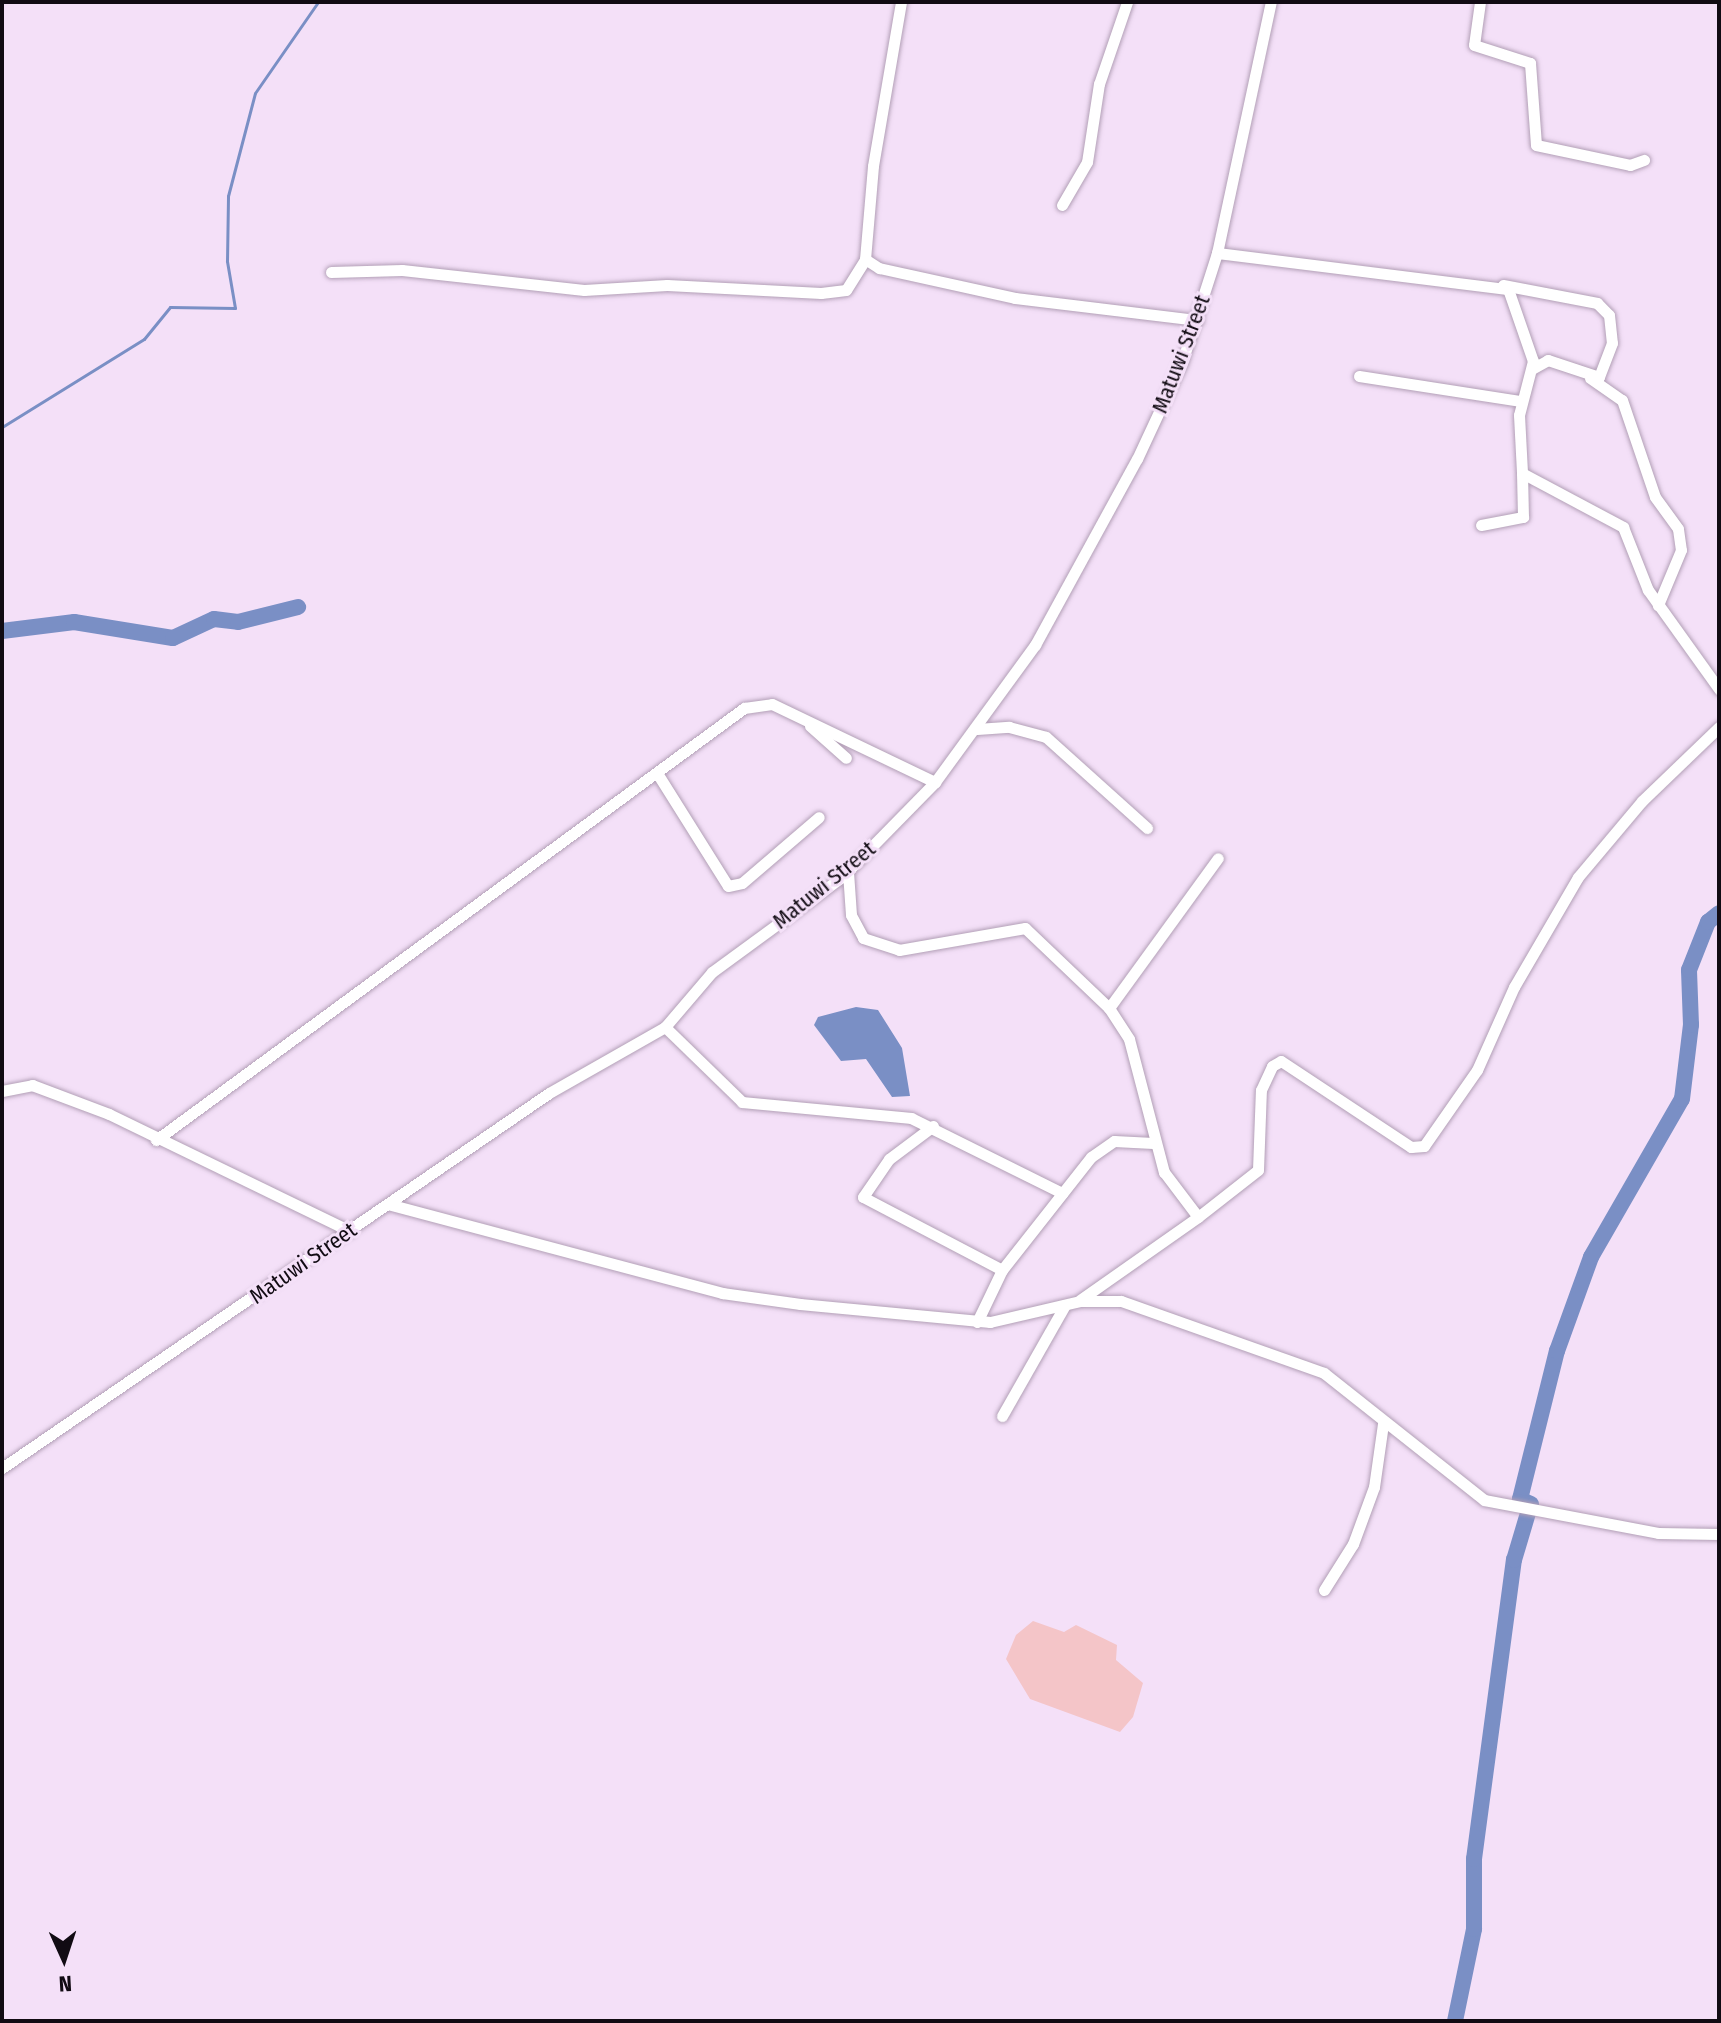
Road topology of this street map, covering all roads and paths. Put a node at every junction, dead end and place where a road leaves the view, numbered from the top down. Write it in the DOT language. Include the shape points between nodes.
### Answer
graph roads {
  1 [pos="901,2"];
  2 [pos="1127,2"];
  3 [pos="1271,2"];
  4 [pos="1480,2"];
  5 [pos="1644,160"];
  6 [pos="1062,205"];
  7 [pos="1217,253"];
  8 [pos="865,259"];
  9 [pos="331,272"];
  10 [pos="1498,284"];
  11 [pos="1198,320"];
  12 [pos="1532,369"];
  13 [pos="1359,376"];
  14 [pos="1590,378"];
  15 [pos="1521,401"];
  16 [pos="1522,473"];
  17 [pos="1481,525"];
  18 [pos="1658,605"];
  19 [pos="1719,689"];
  20 [pos="799,715"];
  21 [pos="1719,727"];
  22 [pos="977,729"];
  23 [pos="846,758"];
  24 [pos="657,773"];
  25 [pos="935,782"];
  26 [pos="819,817"];
  27 [pos="1147,828"];
  28 [pos="1218,858"];
  29 [pos="848,872"];
  30 [pos="1109,1008"];
  31 [pos="665,1027"];
  32 [pos="2,1091"];
  33 [pos="933,1126"];
  34 [pos="156,1140"];
  35 [pos="1153,1143"];
  36 [pos="1062,1193"];
  37 [pos="388,1204"];
  38 [pos="1198,1217"];
  39 [pos="350,1231"];
  40 [pos="1002,1270"];
  41 [pos="1080,1301"];
  42 [pos="1064,1307"];
  43 [pos="977,1322"];
  44 [pos="1002,1416"];
  45 [pos="1383,1424"];
  46 [pos="2,1468"];
  47 [pos="1719,1534"];
  48 [pos="1324,1590"];
  1 -- 8 [label="street" via="873,166"];
  2 -- 6 [label="street" via="1099,84 1087,162"];
  3 -- 7 [label="street, Matuwi Street"];
  4 -- 5 [label="street" via="1474,45 1530,63 1536,145 1630,165"];
  7 -- 10 [label="street"];
  7 -- 11 [label="street, Matuwi Street"];
  8 -- 9 [label="street" via="846,290 821,293 667,285 584,290 402,270"];
  8 -- 11 [label="street" via="879,268 1030,301"];
  10 -- 12 [label="street" via="1512,294"];
  10 -- 14 [label="street" via="1606,309 1612,343 1601,374"];
  11 -- 22 [label="street, Matuwi Street" via="1109,512 1035,645"];
  12 -- 14 [label="street" via="1548,360"];
  12 -- 15 [label="street"];
  13 -- 15 [label="street"];
  14 -- 18 [label="street" via="1622,400 1655,497 1678,529 1681,550"];
  15 -- 16 [label="street"];
  16 -- 17 [label="street" via="1523,517"];
  16 -- 18 [label="street" via="1623,527"];
  18 -- 19 [label="street"];
  20 -- 23 [label="street"];
  20 -- 24 [label="street" via="772,704 744,708"];
  20 -- 25 [label="street"];
  21 -- 38 [label="street" via="1642,801 1578,877 1514,987 1477,1070 1424,1146 1411,1147 1281,1061 1272,1066 1261,1090 1258,1170"];
  22 -- 25 [label="street, Matuwi Street"];
  22 -- 27 [label="street" via="1009,727 1046,737"];
  24 -- 26 [label="street" via="728,886 742,883"];
  24 -- 34 [label="street"];
  25 -- 29 [label="street, Matuwi Street"];
  28 -- 30 [label="street"];
  29 -- 30 [label="street" via="851,915 863,938 899,950 1025,928"];
  29 -- 31 [label="street, Matuwi Street" via="712,972"];
  30 -- 35 [label="street" via="1134,1049"];
  31 -- 33 [label="street" via="742,1102 867,1112"];
  31 -- 37 [label="street, Matuwi Street" via="598,1061"];
  32 -- 34 [label="street" via="39,1087"];
  33 -- 36 [label="street"];
  33 -- 40 [label="street" via="889,1159 863,1197"];
  34 -- 39 [label="street"];
  35 -- 36 [label="street" via="1105,1144"];
  35 -- 38 [label="street" via="1164,1172"];
  36 -- 40 [label="street"];
  37 -- 39 [label="street, Matuwi Street"];
  37 -- 43 [label="street" via="722,1293"];
  38 -- 41 [label="street"];
  39 -- 46 [label="street, Matuwi Street"];
  40 -- 43 [label="street"];
  41 -- 42 [label="street"];
  41 -- 45 [label="street" via="1131,1304 1293,1357 1352,1391"];
  42 -- 43 [label="street"];
  42 -- 44 [label="street"];
  45 -- 47 [label="street" via="1484,1500 1658,1533"];
  45 -- 48 [label="street" via="1374,1487 1353,1544"];
}
